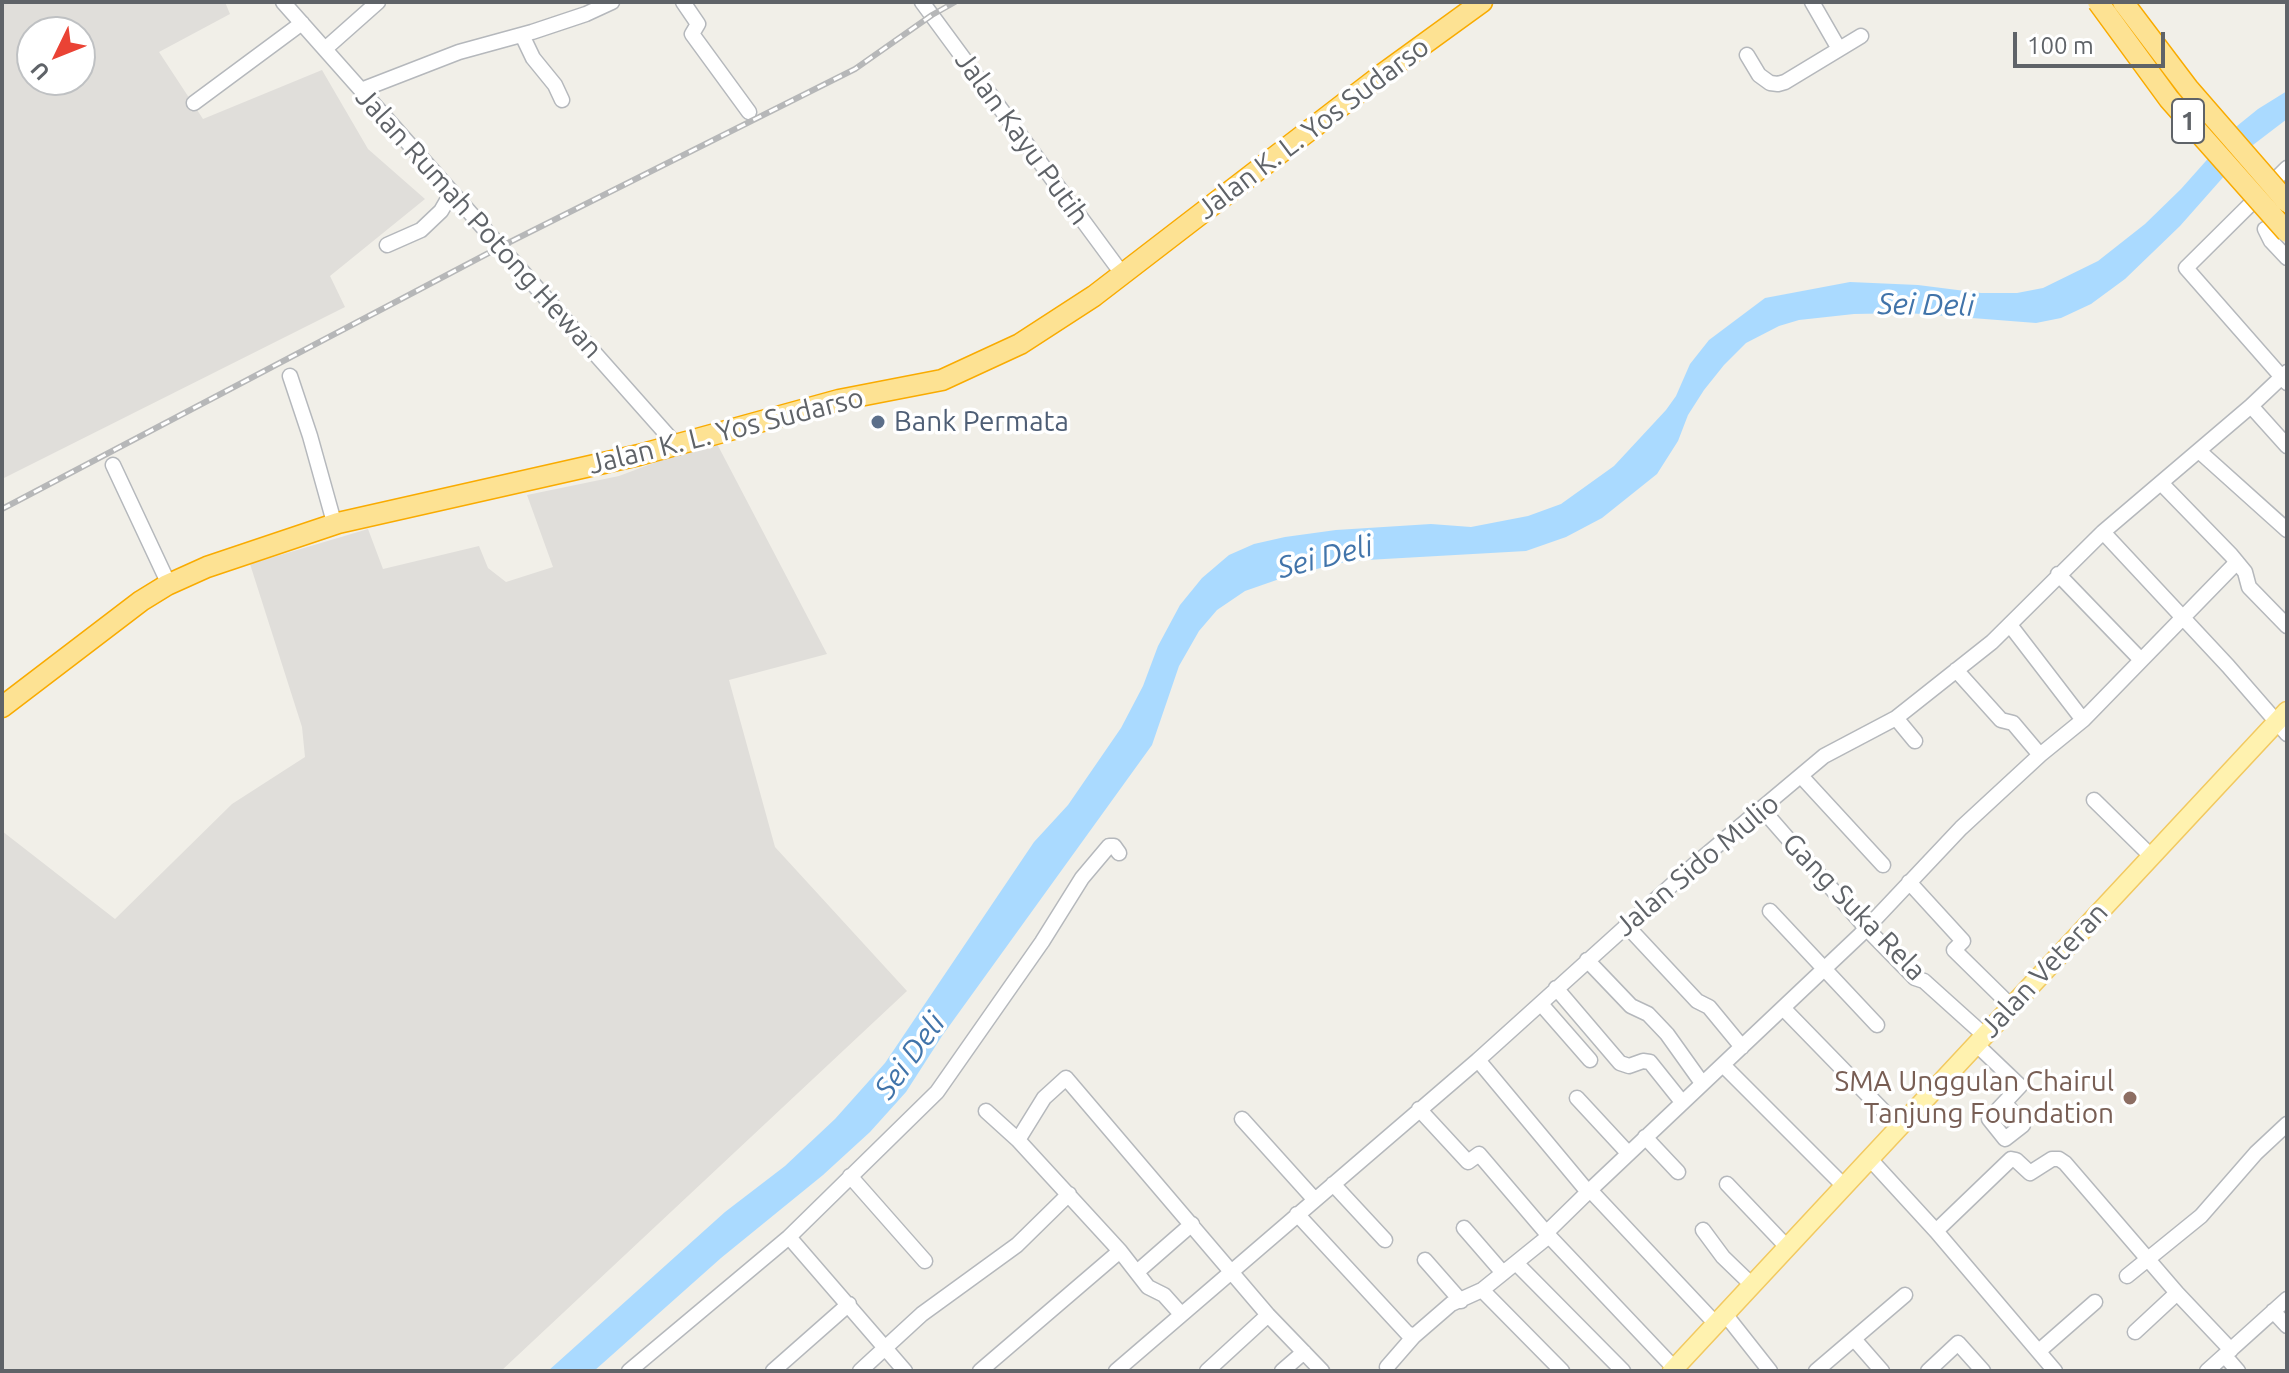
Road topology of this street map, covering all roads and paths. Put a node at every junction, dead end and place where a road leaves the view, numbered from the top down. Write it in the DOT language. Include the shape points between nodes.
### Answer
graph roads {
  1 [pos="283,2"];
  2 [pos="378,2"];
  3 [pos="612,2"];
  4 [pos="683,2"];
  5 [pos="922,2"];
  6 [pos="1461,2"];
  7 [pos="1482,2"];
  8 [pos="1812,2"];
  9 [pos="2098,2"];
  10 [pos="2123,2"];
  11 [pos="581,8"];
  12 [pos="302,23"];
  13 [pos="522,35"];
  14 [pos="1861,36"];
  15 [pos="325,49"];
  16 [pos="1839,49"];
  17 [pos="1747,55"];
  18 [pos="361,90"];
  19 [pos="562,100"];
  20 [pos="194,103"];
  21 [pos="749,112"];
  22 [pos="2287,168"];
  23 [pos="452,192"];
  24 [pos="2287,202"];
  25 [pos="2265,229"];
  26 [pos="2287,232"];
  27 [pos="387,245"];
  28 [pos="2287,258"];
  29 [pos="1119,270"];
  30 [pos="290,376"];
  31 [pos="2285,378"];
  32 [pos="2251,406"];
  33 [pos="672,442"];
  34 [pos="2287,446"];
  35 [pos="2199,451"];
  36 [pos="113,465"];
  37 [pos="2161,483"];
  38 [pos="332,515"];
  39 [pos="2287,530"];
  40 [pos="2103,532"];
  41 [pos="2237,562"];
  42 [pos="2058,574"];
  43 [pos="165,576"];
  44 [pos="2180,618"];
  45 [pos="2010,625"];
  46 [pos="2287,626"];
  47 [pos="2141,660"];
  48 [pos="1956,670"];
  49 [pos="2,693"];
  50 [pos="2,707"];
  51 [pos="1896,718"];
  52 [pos="2083,720"];
  53 [pos="2283,723"];
  54 [pos="1915,741"];
  55 [pos="2040,755"];
  56 [pos="1801,776"];
  57 [pos="2094,800"];
  58 [pos="1762,809"];
  59 [pos="1119,853"];
  60 [pos="2150,855"];
  61 [pos="1883,865"];
  62 [pos="1909,882"];
  63 [pos="1770,911"];
  64 [pos="1626,925"];
  65 [pos="1866,928"];
  66 [pos="1587,960"];
  67 [pos="1824,969"];
  68 [pos="1556,988"];
  69 [pos="1541,1004"];
  70 [pos="2011,1006"];
  71 [pos="1783,1008"];
  72 [pos="1877,1025"];
  73 [pos="1980,1040"];
  74 [pos="1742,1047"];
  75 [pos="1478,1060"];
  76 [pos="1590,1060"];
  77 [pos="1723,1065"];
  78 [pos="1702,1083"];
  79 [pos="1577,1098"];
  80 [pos="1682,1102"];
  81 [pos="2006,1104"];
  82 [pos="1419,1109"];
  83 [pos="986,1111"];
  84 [pos="1242,1119"];
  85 [pos="2287,1124"];
  86 [pos="1899,1127"];
  87 [pos="1645,1137"];
  88 [pos="1018,1140"];
  89 [pos="1628,1153"];
  90 [pos="1869,1158"];
  91 [pos="1678,1172"];
  92 [pos="850,1176"];
  93 [pos="1333,1184"];
  94 [pos="1727,1184"];
  95 [pos="1844,1186"];
  96 [pos="1589,1191"];
  97 [pos="1069,1194"];
  98 [pos="1315,1200"];
  99 [pos="1297,1214"];
  100 [pos="1192,1224"];
  101 [pos="1464,1228"];
  102 [pos="1703,1230"];
  103 [pos="1936,1231"];
  104 [pos="1548,1234"];
  105 [pos="789,1237"];
  106 [pos="1385,1240"];
  107 [pos="1787,1247"];
  108 [pos="1120,1251"];
  109 [pos="2148,1259"];
  110 [pos="1425,1260"];
  111 [pos="925,1261"];
  112 [pos="1517,1264"];
  113 [pos="1230,1271"];
  114 [pos="1137,1272"];
  115 [pos="1503,1273"];
  116 [pos="2127,1276"];
  117 [pos="1752,1285"];
  118 [pos="1482,1290"];
  119 [pos="2177,1293"];
  120 [pos="1905,1295"];
  121 [pos="2287,1299"];
  122 [pos="1461,1301"];
  123 [pos="2095,1302"];
  124 [pos="849,1304"];
  125 [pos="2273,1311"];
  126 [pos="1181,1314"];
  127 [pos="1268,1315"];
  128 [pos="1720,1319"];
  129 [pos="2287,1326"];
  130 [pos="2135,1332"];
  131 [pos="1414,1336"];
  132 [pos="1854,1339"];
  133 [pos="885,1349"];
  134 [pos="2039,1351"];
  135 [pos="1304,1352"];
  136 [pos="2228,1353"];
  137 [pos="1387,1367"];
  138 [pos="1674,1370"];
  139 [pos="629,1371"];
  140 [pos="773,1371"];
  141 [pos="860,1371"];
  142 [pos="905,1371"];
  143 [pos="980,1371"];
  144 [pos="1116,1371"];
  145 [pos="1207,1371"];
  146 [pos="1282,1371"];
  147 [pos="1322,1371"];
  148 [pos="1562,1371"];
  149 [pos="1623,1371"];
  150 [pos="1770,1371"];
  151 [pos="1816,1371"];
  152 [pos="1882,1371"];
  153 [pos="1928,1371"];
  154 [pos="1983,1371"];
  155 [pos="2055,1371"];
  156 [pos="2207,1371"];
  157 [pos="2238,1371"];
  1 -- 12 [label="street, Jalan Rumah Potong Hewan"];
  2 -- 15 [label="street"];
  3 -- 11 [label="street"];
  4 -- 21 [label="street" via="698,24 692,34"];
  5 -- 29 [label="street, Jalan Kayu Putih"];
  6 -- 29 [label="highway, Jalan K. L. Yos Sudarso" via="1154,233"];
  7 -- 29 [label="highway, Jalan K. L. Yos Sudarso"];
  8 -- 16 [label="street"];
  9 -- 26 [label="highway, 1, bridge" via="2169,99"];
  10 -- 24 [label="highway, 1, bridge" via="2188,88"];
  11 -- 13 [label="street"];
  12 -- 15 [label="street, Jalan Rumah Potong Hewan"];
  12 -- 20 [label="street"];
  13 -- 18 [label="street" via="459,52"];
  13 -- 19 [label="street"];
  14 -- 16 [label="street"];
  15 -- 18 [label="street, Jalan Rumah Potong Hewan"];
  16 -- 17 [label="street" via="1778,84 1759,75"];
  18 -- 23 [label="street, Jalan Rumah Potong Hewan"];
  22 -- 31 [label="street" via="2186,268"];
  23 -- 27 [label="street" via="421,230"];
  23 -- 33 [label="street, Jalan Rumah Potong Hewan"];
  25 -- 28 [label="street"];
  29 -- 33 [label="highway, Jalan K. L. Yos Sudarso" via="983,350"];
  30 -- 38 [label="street"];
  31 -- 32 [label="street, Jalan Sido Mulio"];
  32 -- 34 [label="street"];
  32 -- 35 [label="street, Jalan Sido Mulio"];
  33 -- 38 [label="highway, Jalan K. L. Yos Sudarso"];
  33 -- 50 [label="highway, Jalan K. L. Yos Sudarso" via="338,523 207,567 141,601"];
  35 -- 37 [label="street, Jalan Sido Mulio"];
  35 -- 39 [label="street"];
  36 -- 43 [label="street"];
  37 -- 40 [label="street, Jalan Sido Mulio"];
  37 -- 41 [label="street"];
  38 -- 43 [label="highway, Jalan K. L. Yos Sudarso"];
  40 -- 42 [label="street, Jalan Sido Mulio"];
  40 -- 44 [label="street"];
  41 -- 44 [label="street"];
  41 -- 46 [label="street" via="2249,587"];
  42 -- 45 [label="street, Jalan Sido Mulio"];
  42 -- 47 [label="street"];
  43 -- 49 [label="highway, Jalan K. L. Yos Sudarso" via="119,604"];
  44 -- 47 [label="street"];
  44 -- 53 [label="street"];
  45 -- 48 [label="street, Jalan Sido Mulio"];
  45 -- 52 [label="street"];
  47 -- 52 [label="street"];
  48 -- 51 [label="street, Jalan Sido Mulio"];
  48 -- 55 [label="street"];
  51 -- 54 [label="street"];
  51 -- 56 [label="street, Jalan Sido Mulio" via="1824,756"];
  52 -- 55 [label="street"];
  53 -- 60 [label="main road, Jalan Veteran"];
  55 -- 62 [label="street"];
  56 -- 58 [label="street, Jalan Sido Mulio"];
  56 -- 61 [label="street"];
  57 -- 60 [label="street"];
  58 -- 64 [label="street, Jalan Sido Mulio"];
  58 -- 65 [label="street, Gang Suka Rela"];
  59 -- 92 [label="street" via="1109,846 1082,878 937,1092"];
  60 -- 70 [label="main road, Jalan Veteran"];
  62 -- 65 [label="street"];
  62 -- 70 [label="street" via="1963,941 1954,950"];
  63 -- 67 [label="street"];
  64 -- 66 [label="street, Jalan Sido Mulio"];
  64 -- 74 [label="street"];
  65 -- 67 [label="street"];
  65 -- 73 [label="street, Gang Suka Rela"];
  66 -- 68 [label="street, Jalan Sido Mulio"];
  66 -- 78 [label="street" via="1667,1034"];
  67 -- 71 [label="street"];
  67 -- 72 [label="street"];
  68 -- 69 [label="street, Jalan Sido Mulio"];
  68 -- 80 [label="street" via="1620,1063 1650,1062"];
  69 -- 75 [label="street, Jalan Sido Mulio"];
  69 -- 76 [label="street"];
  70 -- 73 [label="main road, Jalan Veteran"];
  71 -- 74 [label="street"];
  71 -- 86 [label="street"];
  73 -- 81 [label="street, Gang Suka Rela" via="2020,1086"];
  73 -- 86 [label="main road, Jalan Veteran"];
  74 -- 77 [label="street"];
  75 -- 82 [label="street, Jalan Sido Mulio"];
  75 -- 96 [label="street"];
  77 -- 78 [label="street"];
  77 -- 95 [label="street"];
  78 -- 80 [label="street"];
  79 -- 89 [label="street"];
  80 -- 87 [label="street"];
  82 -- 93 [label="street, Jalan Sido Mulio"];
  82 -- 104 [label="street" via="1468,1162 1479,1154"];
  83 -- 88 [label="street"];
  84 -- 98 [label="street"];
  85 -- 109 [label="street" via="2201,1216"];
  86 -- 90 [label="main road, Jalan Veteran"];
  87 -- 89 [label="street"];
  87 -- 91 [label="street"];
  88 -- 97 [label="street"];
  88 -- 100 [label="street" via="1044,1098 1066,1078"];
  89 -- 96 [label="street"];
  90 -- 95 [label="main road, Jalan Veteran"];
  90 -- 103 [label="street"];
  92 -- 105 [label="street"];
  92 -- 111 [label="street"];
  93 -- 98 [label="street, Jalan Sido Mulio"];
  93 -- 106 [label="street"];
  94 -- 107 [label="street"];
  95 -- 107 [label="main road, Jalan Veteran"];
  96 -- 104 [label="street"];
  96 -- 128 [label="street"];
  97 -- 108 [label="street"];
  97 -- 133 [label="street" via="1017,1245 922,1314"];
  98 -- 99 [label="street, Jalan Sido Mulio"];
  99 -- 113 [label="street, Jalan Sido Mulio"];
  99 -- 131 [label="street"];
  100 -- 113 [label="street"];
  100 -- 114 [label="street"];
  101 -- 115 [label="street"];
  102 -- 117 [label="street"];
  103 -- 109 [label="street" via="2011,1159 2030,1173 2059,1159"];
  103 -- 134 [label="street"];
  104 -- 112 [label="street"];
  104 -- 138 [label="street"];
  105 -- 124 [label="street"];
  105 -- 139 [label="street"];
  107 -- 117 [label="main road, Jalan Veteran"];
  108 -- 114 [label="street"];
  108 -- 143 [label="street"];
  109 -- 116 [label="street"];
  109 -- 119 [label="street"];
  110 -- 122 [label="street"];
  112 -- 115 [label="street"];
  112 -- 149 [label="street"];
  113 -- 126 [label="street, Jalan Sido Mulio"];
  113 -- 127 [label="street"];
  114 -- 126 [label="street"];
  115 -- 118 [label="street"];
  117 -- 128 [label="main road, Jalan Veteran"];
  118 -- 122 [label="street"];
  118 -- 148 [label="street"];
  119 -- 130 [label="street"];
  119 -- 136 [label="street"];
  120 -- 132 [label="street"];
  121 -- 125 [label="street"];
  122 -- 131 [label="street"];
  123 -- 134 [label="street"];
  124 -- 133 [label="street"];
  124 -- 140 [label="street"];
  125 -- 129 [label="street"];
  125 -- 136 [label="street"];
  126 -- 144 [label="street, Jalan Sido Mulio"];
  127 -- 135 [label="street"];
  127 -- 145 [label="street"];
  128 -- 138 [label="main road, Jalan Veteran"];
  128 -- 150 [label="street"];
  131 -- 137 [label="street"];
  132 -- 151 [label="street"];
  132 -- 152 [label="street"];
  133 -- 141 [label="street"];
  133 -- 142 [label="street"];
  134 -- 155 [label="street"];
  135 -- 146 [label="street"];
  135 -- 147 [label="street"];
  136 -- 156 [label="street"];
  136 -- 157 [label="street"];
  153 -- 154 [label="street" via="1958,1343"];
}
